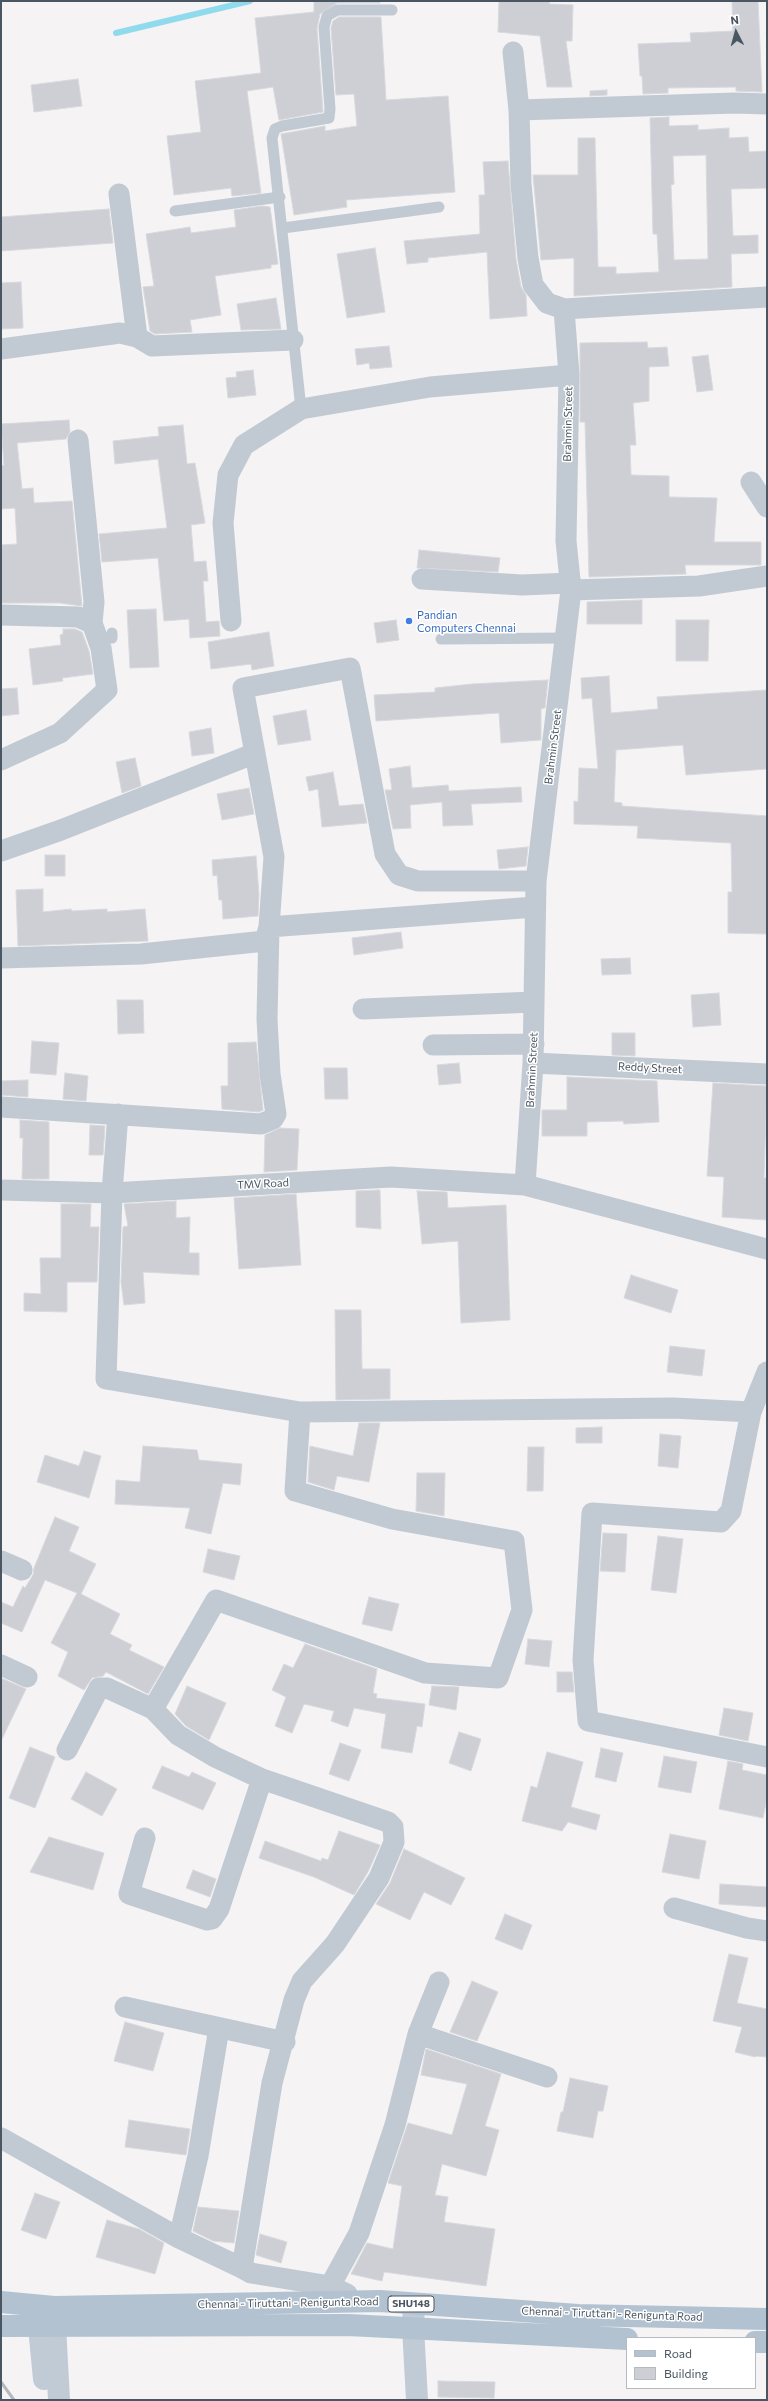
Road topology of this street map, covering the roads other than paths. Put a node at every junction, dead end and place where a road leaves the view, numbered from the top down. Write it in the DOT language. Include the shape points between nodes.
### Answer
graph roads {
  1 [pos="392,10"];
  2 [pos="513,52"];
  3 [pos="767,104"];
  4 [pos="519,110"];
  5 [pos="119,194"];
  6 [pos="280,197"];
  7 [pos="439,207"];
  8 [pos="174,211"];
  9 [pos="283,228"];
  10 [pos="767,297"];
  11 [pos="564,309"];
  12 [pos="137,337"];
  13 [pos="293,340"];
  14 [pos="1,348"];
  15 [pos="569,375"];
  16 [pos="301,409"];
  17 [pos="78,440"];
  18 [pos="751,482"];
  19 [pos="767,507"];
  20 [pos="767,576"];
  21 [pos="422,579"];
  22 [pos="571,586"];
  23 [pos="1,614"];
  24 [pos="231,621"];
  25 [pos="105,636"];
  26 [pos="566,638"];
  27 [pos="441,639"];
  28 [pos="253,754"];
  29 [pos="1,760"];
  30 [pos="1,852"];
  31 [pos="536,881"];
  32 [pos="535,906"];
  33 [pos="269,927"];
  34 [pos="1,958"];
  35 [pos="534,1002"];
  36 [pos="363,1009"];
  37 [pos="433,1045"];
  38 [pos="533,1053"];
  39 [pos="767,1074"];
  40 [pos="1,1107"];
  41 [pos="118,1114"];
  42 [pos="525,1185"];
  43 [pos="1,1190"];
  44 [pos="112,1193"];
  45 [pos="767,1249"];
  46 [pos="767,1372"];
  47 [pos="300,1412"];
  48 [pos="751,1412"];
  49 [pos="1,1560"];
  50 [pos="22,1570"];
  51 [pos="1,1665"];
  52 [pos="27,1677"];
  53 [pos="153,1709"];
  54 [pos="67,1750"];
  55 [pos="767,1757"];
  56 [pos="262,1779"];
  57 [pos="145,1838"];
  58 [pos="674,1908"];
  59 [pos="767,1931"];
  60 [pos="439,1982"];
  61 [pos="126,2008"];
  62 [pos="219,2028"];
  63 [pos="418,2034"];
  64 [pos="285,2042"];
  65 [pos="547,2077"];
  66 [pos="1,2138"];
  67 [pos="179,2238"];
  68 [pos="242,2268"];
  69 [pos="330,2286"];
  70 [pos="350,2301"];
  71 [pos="1,2302"];
  72 [pos="414,2304"];
  73 [pos="767,2319"];
  74 [pos="50,2320"];
  75 [pos="1,2326"];
  76 [pos="413,2327"];
  77 [pos="626,2339"];
  78 [pos="756,2342"];
  79 [pos="767,2342"];
  80 [pos="46,2400"];
  81 [pos="59,2400"];
  82 [pos="417,2400"];
  1 -- 6 [label="lane" via="336,10 327,16 324,27 329,118 275,129 272,138"];
  2 -- 4 [label="street"];
  3 -- 4 [label="street"];
  4 -- 11 [label="street" via="521,184 533,285 547,303"];
  5 -- 12 [label="street"];
  6 -- 8 [label="lane"];
  6 -- 9 [label="lane"];
  7 -- 9 [label="lane"];
  9 -- 13 [label="lane"];
  10 -- 11 [label="street"];
  11 -- 15 [label="street, Brahmin Street"];
  12 -- 13 [label="street" via="152,346"];
  12 -- 14 [label="street" via="120,333"];
  13 -- 16 [label="lane"];
  15 -- 16 [label="street" via="430,387"];
  15 -- 22 [label="street, Brahmin Street" via="566,541"];
  16 -- 24 [label="street" via="244,445 228,475 223,523"];
  17 -- 25 [label="street" via="94,602"];
  18 -- 19 [label="street"];
  20 -- 22 [label="street" via="699,586"];
  21 -- 22 [label="street"];
  22 -- 26 [label="street, Brahmin Street"];
  23 -- 25 [label="street" via="78,617"];
  25 -- 29 [label="street" via="107,690 60,733"];
  26 -- 27 [label="lane"];
  26 -- 31 [label="street, Brahmin Street"];
  28 -- 30 [label="street"];
  28 -- 31 [label="street" via="243,688 350,668 385,854 399,875 418,881"];
  28 -- 33 [label="street" via="274,856"];
  31 -- 32 [label="street, Brahmin Street"];
  32 -- 33 [label="street"];
  32 -- 35 [label="street, Brahmin Street"];
  33 -- 34 [label="street" via="265,941 140,954"];
  33 -- 41 [label="street" via="267,1019 270,1074 276,1114 273,1118 261,1124"];
  35 -- 36 [label="street"];
  35 -- 38 [label="street, Brahmin Street"];
  37 -- 38 [label="street, Reddy Street"];
  38 -- 39 [label="street, Reddy Street"];
  38 -- 42 [label="street, Brahmin Street"];
  40 -- 41 [label="street"];
  41 -- 44 [label="street"];
  42 -- 44 [label="street, TMV Road" via="391,1177"];
  42 -- 45 [label="street, TMV Road"];
  43 -- 44 [label="street, TMV Road"];
  44 -- 47 [label="street" via="106,1380"];
  46 -- 48 [label="street"];
  47 -- 48 [label="street" via="673,1408"];
  47 -- 53 [label="street" via="295,1490 392,1519 514,1541 522,1610 498,1678 425,1673 216,1600"];
  48 -- 55 [label="street" via="731,1511 721,1522 592,1513 583,1660 588,1721"];
  49 -- 50 [label="street"];
  51 -- 52 [label="street"];
  53 -- 54 [label="street" via="110,1689 99,1688"];
  53 -- 56 [label="street" via="178,1735 215,1757"];
  56 -- 57 [label="street" via="219,1909 212,1919 207,1920 129,1894"];
  56 -- 64 [label="street" via="388,1822 395,1834 379,1878 335,1944 302,1981 292,2006"];
  58 -- 59 [label="street"];
  60 -- 63 [label="street"];
  61 -- 62 [label="street"];
  62 -- 64 [label="street"];
  62 -- 67 [label="street" via="198,2156"];
  63 -- 65 [label="street"];
  63 -- 69 [label="street" via="395,2125 359,2233"];
  64 -- 68 [label="street" via="272,2083"];
  66 -- 67 [label="street"];
  67 -- 68 [label="street"];
  68 -- 69 [label="street" via="251,2273"];
  69 -- 70 [label="street" via="347,2294"];
  70 -- 72 [label="main road, Chennai - Tiruttani - Renigunta Road / SHU148"];
  70 -- 74 [label="main road, Chennai - Tiruttani - Renigunta Road / SHU148"];
  71 -- 74 [label="main road, Chennai - Tiruttani - Renigunta Road / SHU148"];
  72 -- 73 [label="main road, Chennai - Tiruttani - Renigunta Road / SHU148" via="578,2315"];
  72 -- 76 [label="street"];
  74 -- 75 [label="main road, Chennai - Tiruttani - Renigunta Road / SHU148"];
  74 -- 76 [label="main road, Chennai - Tiruttani - Renigunta Road / SHU148"];
  74 -- 80 [label="street"];
  74 -- 81 [label="street"];
  76 -- 77 [label="main road, Chennai - Tiruttani - Renigunta Road / SHU148"];
  76 -- 82 [label="street"];
  78 -- 79 [label="main road"];
}
